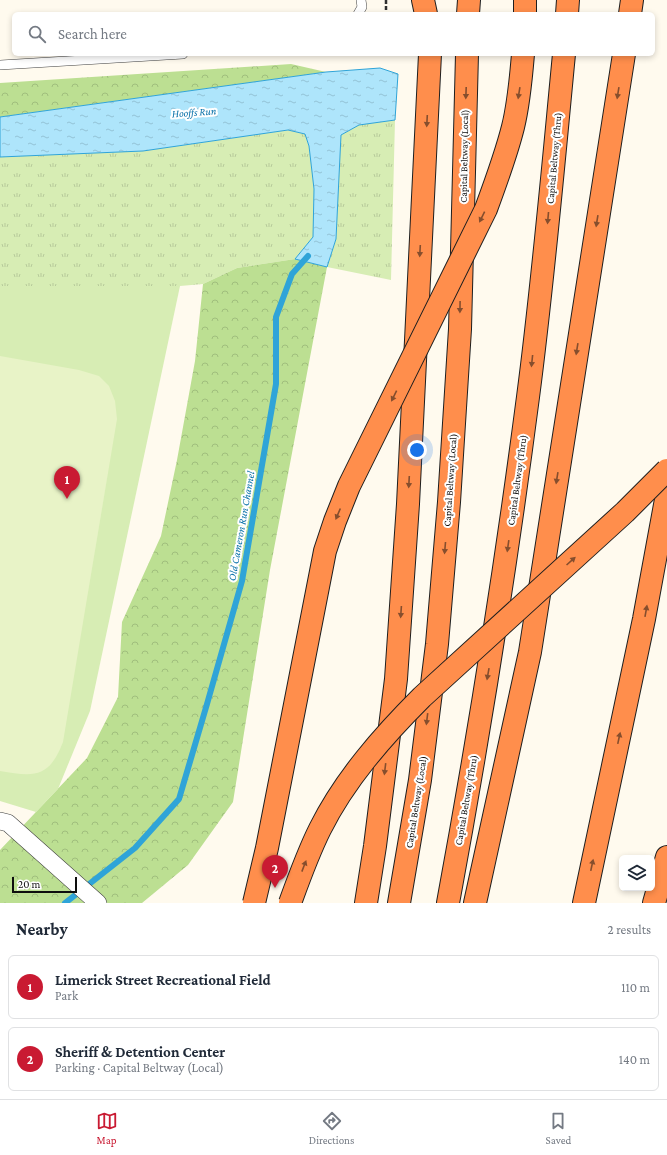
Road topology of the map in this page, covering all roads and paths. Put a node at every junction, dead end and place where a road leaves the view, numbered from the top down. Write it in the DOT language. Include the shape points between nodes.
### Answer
graph roads {
  1 [pos="361,0"];
  2 [pos="386,0"];
  3 [pos="423,0"];
  4 [pos="432,0"];
  5 [pos="469,0"];
  6 [pos="526,0"];
  7 [pos="568,0"];
  8 [pos="632,0"];
  9 [pos="359,12"];
  10 [pos="386,12"];
  11 [pos="426,12"];
  12 [pos="431,12"];
  13 [pos="468,12"];
  14 [pos="525,12"];
  15 [pos="567,12"];
  16 [pos="630,12"];
  17 [pos="149,56"];
  18 [pos="430,56"];
  19 [pos="467,56"];
  20 [pos="523,56"];
  21 [pos="564,56"];
  22 [pos="624,56"];
  23 [pos="0,65"];
  24 [pos="667,470"];
  25 [pos="667,494"];
  26 [pos="7,825"];
  27 [pos="667,857"];
  28 [pos="98,903"];
  29 [pos="254,903"];
  30 [pos="290,903"];
  31 [pos="366,903"];
  32 [pos="399,903"];
  33 [pos="448,903"];
  34 [pos="475,903"];
  35 [pos="584,903"];
  36 [pos="654,903"];
  1 -- 9 [label="lane" via="362,7"];
  2 -- 10 [label="path"];
  3 -- 11 [label="highway"];
  4 -- 12 [label="highway"];
  5 -- 13 [label="highway"];
  6 -- 14 [label="highway"];
  7 -- 15 [label="highway"];
  8 -- 16 [label="highway"];
  17 -- 23 [label="lane"];
  18 -- 31 [label="highway, one-way" via="408,504 396,679 376,846"];
  19 -- 32 [label="highway, Capital Beltway (Local), one-way" via="460,329 449,502 437,644 420,780"];
  20 -- 29 [label="highway, one-way, bridge" via="513,126 486,209 349,486 335,520 314,607"];
  21 -- 33 [label="highway, Capital Beltway (Thru), one-way" via="529,396 497,622"];
  22 -- 34 [label="highway, one-way" via="530,652"];
  30 -- 24 [label="highway, one-way, bridge" via="320,829 343,789 393,727 422,697 625,512"];
  35 -- 25 [label="highway, one-way" via="644,619"];
  26 -- 28 [label="street"];
  27 -- 36 [label="highway"];
}
